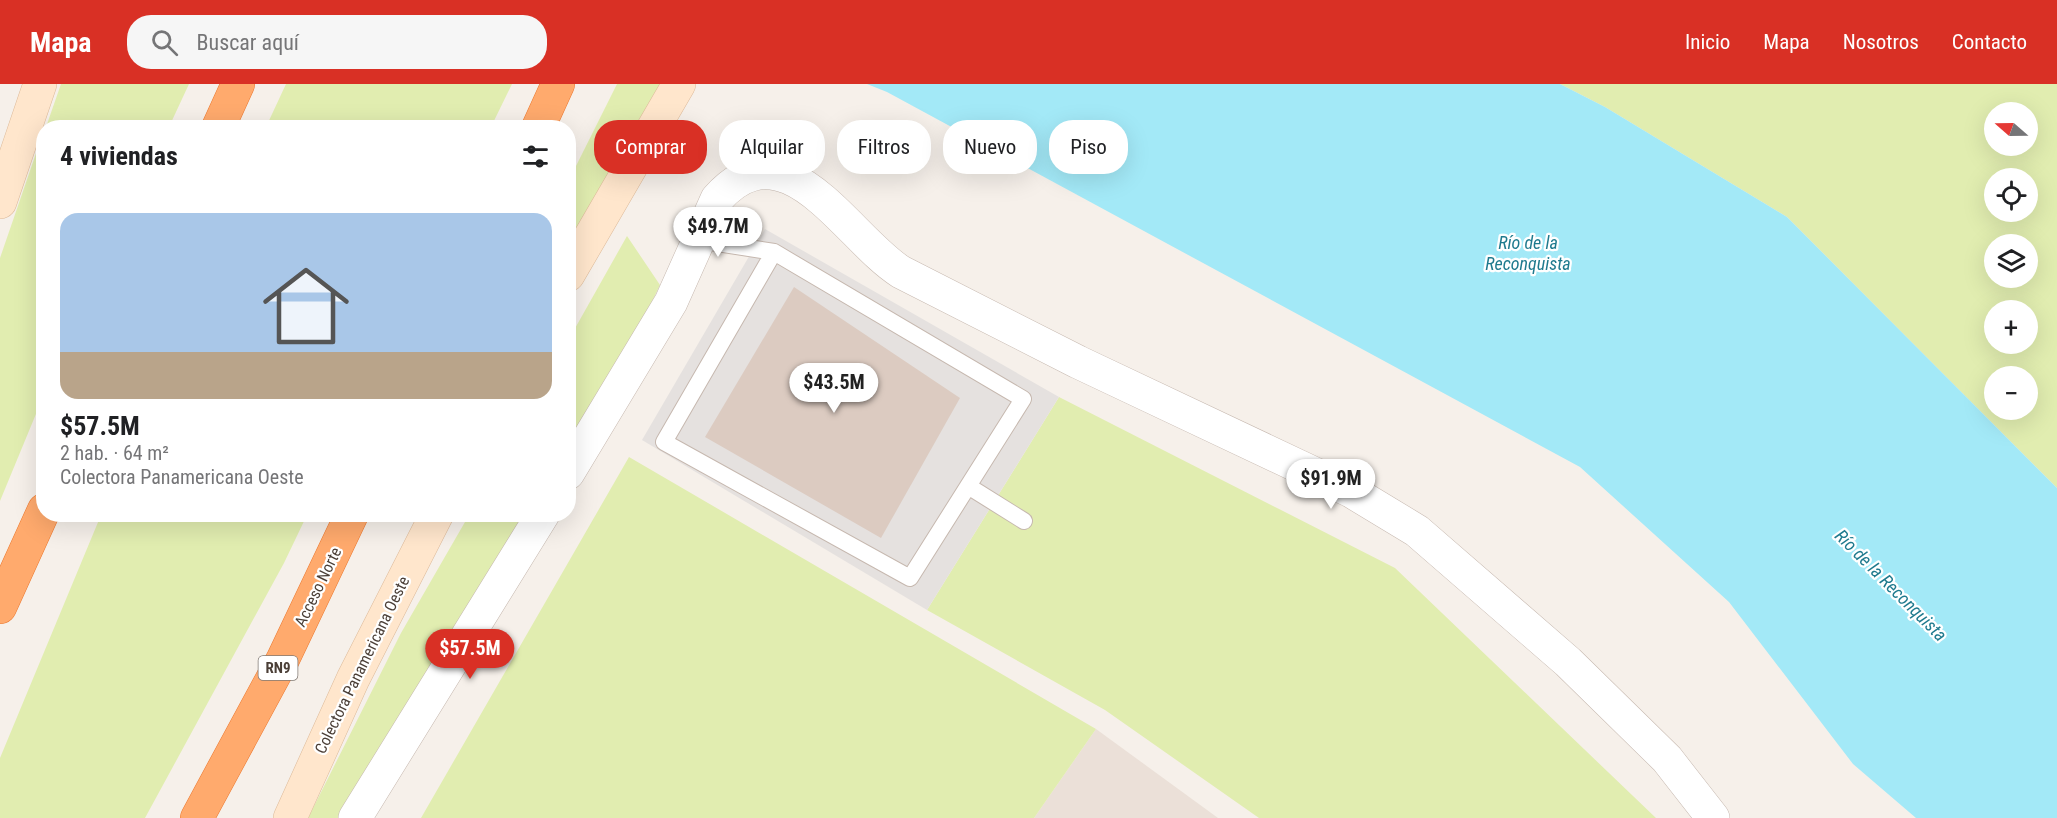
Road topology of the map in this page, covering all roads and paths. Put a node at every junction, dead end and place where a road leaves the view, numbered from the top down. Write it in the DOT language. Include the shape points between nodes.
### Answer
graph roads {
  1 [pos="40,84"];
  2 [pos="238,84"];
  3 [pos="558,84"];
  4 [pos="679,84"];
  5 [pos="222,120"];
  6 [pos="542,120"];
  7 [pos="0,202"];
  8 [pos="698,240"];
  9 [pos="774,252"];
  10 [pos="576,261"];
  11 [pos="576,460"];
  12 [pos="968,486"];
  13 [pos="1024,521"];
  14 [pos="39,522"];
  15 [pos="348,522"];
  16 [pos="433,522"];
  17 [pos="538,522"];
  18 [pos="0,607"];
  19 [pos="197,818"];
  20 [pos="290,818"];
  21 [pos="355,818"];
  22 [pos="1713,818"];
  1 -- 7 [label="main road"];
  2 -- 5 [label="highway"];
  3 -- 6 [label="highway"];
  4 -- 10 [label="main road"];
  8 -- 9 [label="lane"];
  8 -- 11 [label="street" via="672,302"];
  8 -- 22 [label="street" via="717,199 728,186 757,174 787,175 812,191 901,272 1078,362 1351,491 1417,531 1560,655 1667,759"];
  9 -- 12 [label="lane" via="1023,399"];
  9 -- 12 [label="lane" via="664,442 910,578"];
  12 -- 13 [label="lane"];
  14 -- 18 [label="highway"];
  15 -- 19 [label="highway, Acceso Norte / RN9" via="283,659"];
  16 -- 20 [label="main road, Colectora Panamericana Oeste" via="353,679"];
  17 -- 21 [label="street"];
}
